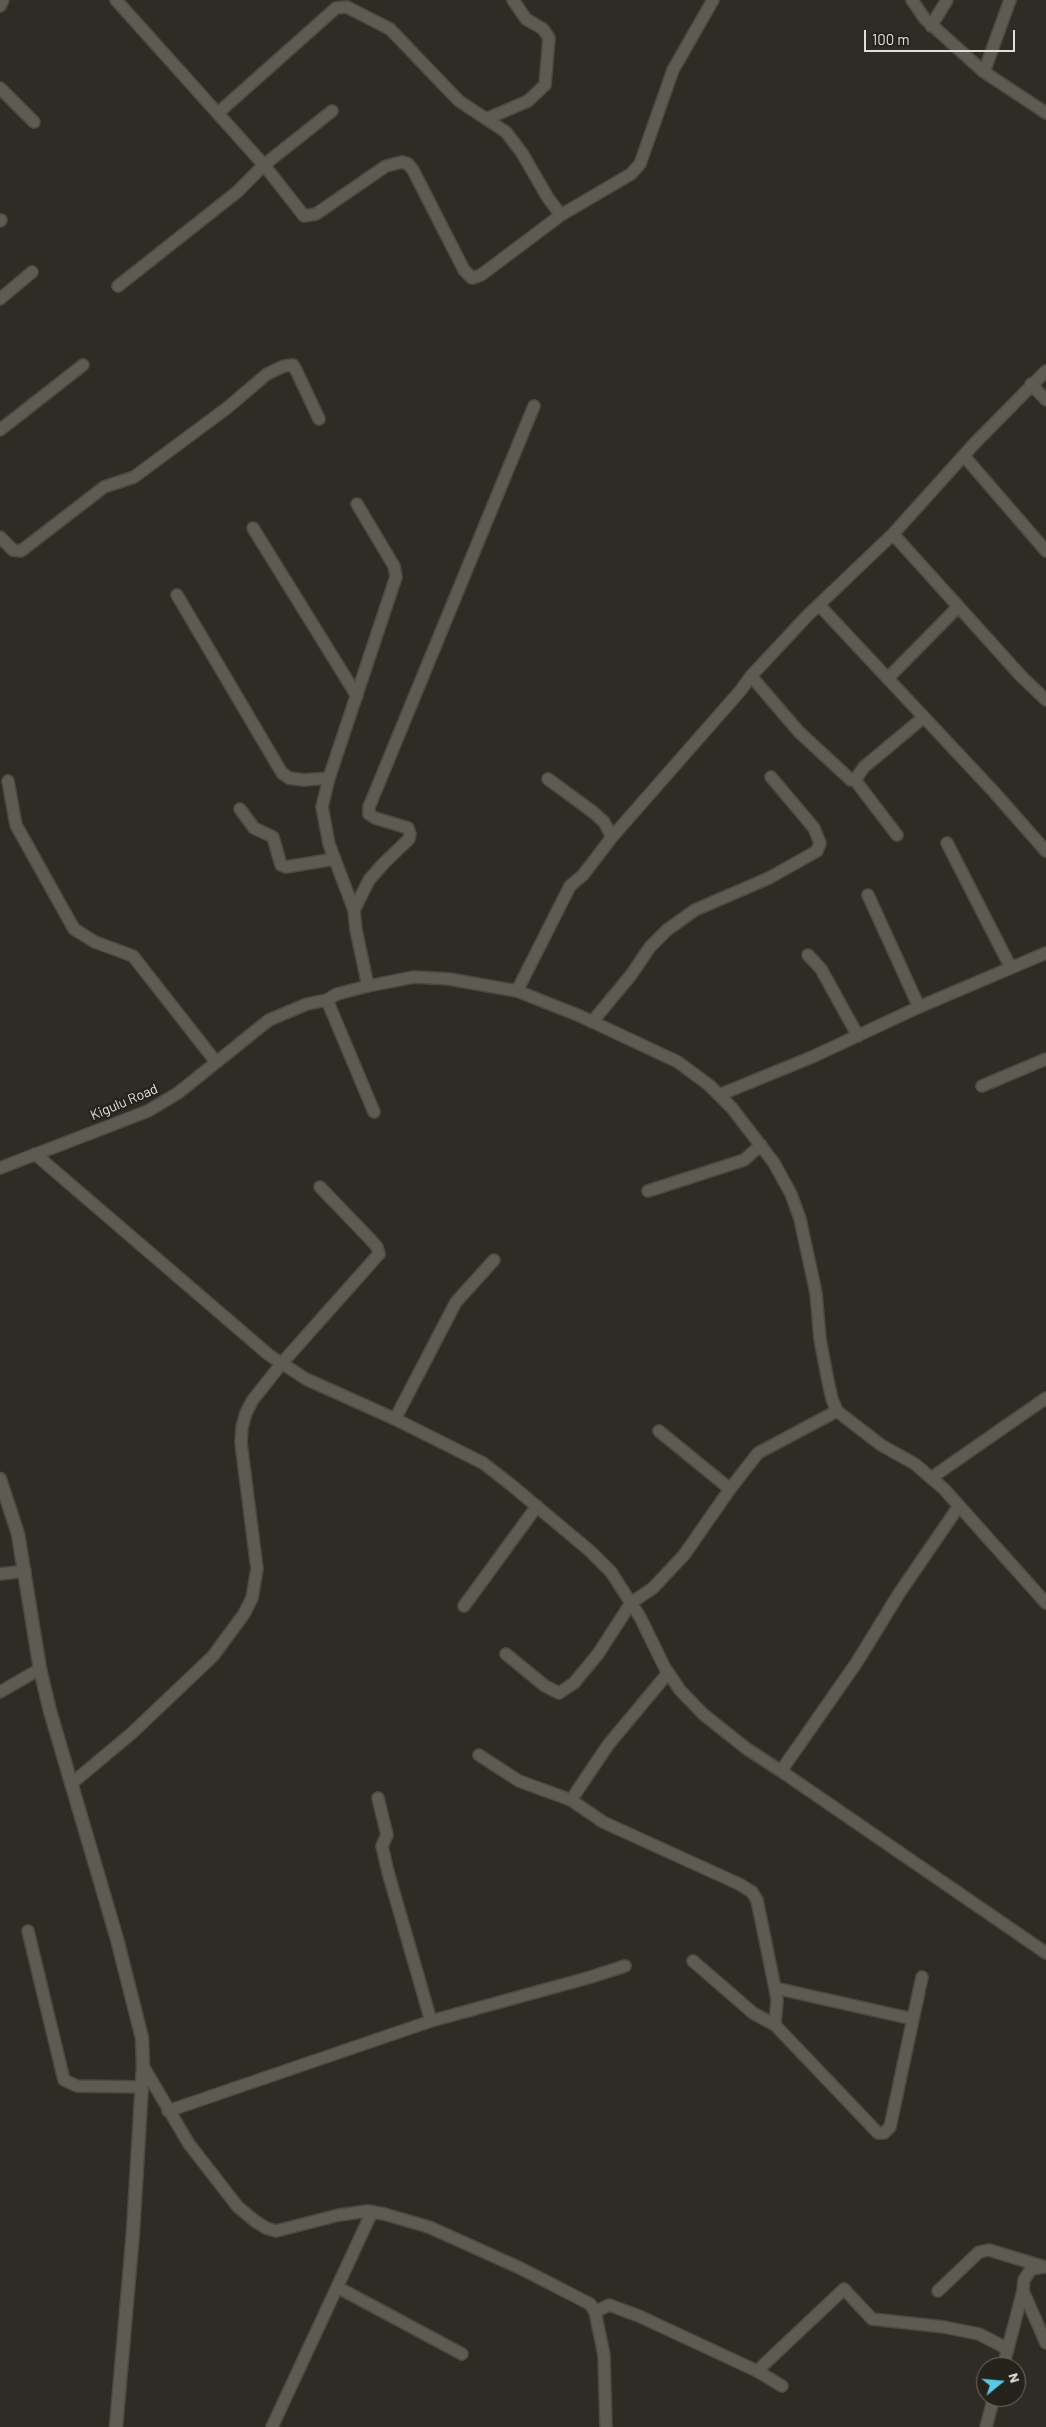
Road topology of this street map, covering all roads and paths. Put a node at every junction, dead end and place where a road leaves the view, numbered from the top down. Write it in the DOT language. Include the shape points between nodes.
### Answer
graph roads {
  1 [pos="3,0"];
  2 [pos="116,0"];
  3 [pos="133,0"];
  4 [pos="513,0"];
  5 [pos="713,0"];
  6 [pos="912,0"];
  7 [pos="947,0"];
  8 [pos="1010,0"];
  9 [pos="0,6"];
  10 [pos="125,10"];
  11 [pos="932,26"];
  12 [pos="984,72"];
  13 [pos="0,88"];
  14 [pos="332,110"];
  15 [pos="218,113"];
  16 [pos="1046,113"];
  17 [pos="486,119"];
  18 [pos="34,122"];
  19 [pos="264,165"];
  20 [pos="561,215"];
  21 [pos="32,272"];
  22 [pos="118,286"];
  23 [pos="0,299"];
  24 [pos="83,365"];
  25 [pos="1046,371"];
  26 [pos="1031,384"];
  27 [pos="1046,400"];
  28 [pos="534,406"];
  29 [pos="318,419"];
  30 [pos="0,430"];
  31 [pos="964,456"];
  32 [pos="357,504"];
  33 [pos="253,528"];
  34 [pos="893,534"];
  35 [pos="0,537"];
  36 [pos="1046,551"];
  37 [pos="177,595"];
  38 [pos="819,605"];
  39 [pos="958,607"];
  40 [pos="751,676"];
  41 [pos="888,678"];
  42 [pos="357,696"];
  43 [pos="1046,699"];
  44 [pos="924,717"];
  45 [pos="770,777"];
  46 [pos="329,778"];
  47 [pos="548,779"];
  48 [pos="855,780"];
  49 [pos="8,781"];
  50 [pos="240,809"];
  51 [pos="897,835"];
  52 [pos="612,837"];
  53 [pos="947,843"];
  54 [pos="1046,851"];
  55 [pos="335,859"];
  56 [pos="868,895"];
  57 [pos="354,910"];
  58 [pos="1046,953"];
  59 [pos="808,955"];
  60 [pos="1011,968"];
  61 [pos="368,986"];
  62 [pos="517,991"];
  63 [pos="327,1000"];
  64 [pos="919,1007"];
  65 [pos="592,1022"];
  66 [pos="858,1036"];
  67 [pos="1046,1059"];
  68 [pos="216,1062"];
  69 [pos="982,1086"];
  70 [pos="719,1095"];
  71 [pos="374,1112"];
  72 [pos="761,1145"];
  73 [pos="35,1154"];
  74 [pos="2,1164"];
  75 [pos="320,1187"];
  76 [pos="648,1191"];
  77 [pos="494,1260"];
  78 [pos="282,1363"];
  79 [pos="1046,1398"];
  80 [pos="837,1411"];
  81 [pos="395,1419"];
  82 [pos="659,1431"];
  83 [pos="930,1478"];
  84 [pos="0,1479"];
  85 [pos="730,1489"];
  86 [pos="537,1506"];
  87 [pos="959,1506"];
  88 [pos="25,1571"];
  89 [pos="0,1574"];
  90 [pos="631,1603"];
  91 [pos="1046,1603"];
  92 [pos="464,1606"];
  93 [pos="506,1654"];
  94 [pos="40,1669"];
  95 [pos="668,1673"];
  96 [pos="0,1692"];
  97 [pos="479,1755"];
  98 [pos="781,1771"];
  99 [pos="71,1784"];
  100 [pos="378,1798"];
  101 [pos="570,1800"];
  102 [pos="28,1931"];
  103 [pos="1046,1952"];
  104 [pos="693,1961"];
  105 [pos="625,1966"];
  106 [pos="922,1977"];
  107 [pos="775,1988"];
  108 [pos="913,2019"];
  109 [pos="430,2021"];
  110 [pos="775,2025"];
  111 [pos="143,2066"];
  112 [pos="141,2086"];
  113 [pos="168,2110"];
  114 [pos="372,2212"];
  115 [pos="1045,2266"];
  116 [pos="337,2287"];
  117 [pos="938,2291"];
  118 [pos="1023,2291"];
  119 [pos="596,2312"];
  120 [pos="1046,2343"];
  121 [pos="1008,2348"];
  122 [pos="462,2354"];
  123 [pos="1006,2357"];
  124 [pos="757,2371"];
  125 [pos="782,2386"];
  126 [pos="991,2407"];
  127 [pos="116,2427"];
  128 [pos="272,2427"];
  129 [pos="606,2427"];
  130 [pos="986,2427"];
  1 -- 9 [label="street"];
  2 -- 10 [label="street"];
  3 -- 10 [label="street"];
  4 -- 17 [label="street" via="526,18 543,29 549,38 545,85 528,101"];
  5 -- 20 [label="street" via="673,70 640,164 631,174"];
  6 -- 11 [label="street"];
  7 -- 11 [label="street"];
  8 -- 12 [label="street"];
  10 -- 15 [label="street"];
  11 -- 12 [label="street"];
  12 -- 16 [label="street"];
  13 -- 18 [label="street"];
  14 -- 19 [label="street"];
  15 -- 17 [label="street" via="336,8 343,6 390,29 459,101"];
  15 -- 19 [label="street"];
  17 -- 20 [label="street" via="513,140"];
  19 -- 20 [label="street" via="300,212 308,217 386,166 394,162 408,164 464,270 472,278 481,275"];
  19 -- 22 [label="street" via="237,192"];
  21 -- 23 [label="street"];
  24 -- 30 [label="street"];
  25 -- 26 [label="street"];
  26 -- 27 [label="street"];
  26 -- 31 [label="street"];
  28 -- 57 [label="street" via="369,807 369,814 375,818 408,828 409,839 369,880"];
  29 -- 35 [label="street" via="293,365 284,366 267,374 134,477 104,487 21,551 13,550"];
  31 -- 34 [label="street"];
  31 -- 36 [label="street"];
  32 -- 42 [label="street" via="394,566 396,577"];
  33 -- 42 [label="street"];
  34 -- 38 [label="street"];
  34 -- 39 [label="street"];
  37 -- 46 [label="street" via="282,774 304,780"];
  38 -- 40 [label="street"];
  38 -- 41 [label="street"];
  39 -- 41 [label="street"];
  39 -- 43 [label="street"];
  40 -- 48 [label="street" via="799,732 850,780"];
  40 -- 52 [label="street"];
  41 -- 44 [label="street"];
  42 -- 46 [label="street"];
  44 -- 48 [label="street" via="864,767"];
  44 -- 54 [label="street"];
  45 -- 65 [label="street" via="814,828 820,843 816,851 768,878 695,910 673,925 650,947"];
  46 -- 55 [label="street" via="322,807"];
  47 -- 52 [label="street" via="593,812 604,822"];
  48 -- 51 [label="street"];
  49 -- 68 [label="street" via="16,825 74,929 95,942 133,956"];
  50 -- 55 [label="street" via="254,828 273,837 281,865 286,868"];
  52 -- 62 [label="street" via="584,875 570,886"];
  53 -- 60 [label="street"];
  55 -- 57 [label="street"];
  56 -- 64 [label="street"];
  57 -- 61 [label="street"];
  58 -- 60 [label="street"];
  59 -- 66 [label="street" via="821,969"];
  60 -- 64 [label="street"];
  61 -- 62 [label="street, Kigulu Road" via="414,978 440,978"];
  61 -- 63 [label="street, Kigulu Road"];
  62 -- 65 [label="street, Kigulu Road"];
  63 -- 68 [label="street, Kigulu Road" via="307,1004 269,1020"];
  63 -- 71 [label="street"];
  64 -- 66 [label="street"];
  65 -- 70 [label="street, Kigulu Road" via="678,1062"];
  66 -- 70 [label="street"];
  67 -- 69 [label="street"];
  68 -- 73 [label="street, Kigulu Road" via="148,1111"];
  70 -- 72 [label="street, Kigulu Road"];
  72 -- 76 [label="street" via="744,1160"];
  72 -- 80 [label="street, Kigulu Road" via="791,1194 800,1219 816,1293 820,1340"];
  73 -- 74 [label="street, Kigulu Road"];
  73 -- 78 [label="street" via="254,1344"];
  75 -- 78 [label="street" via="370,1239 379,1254"];
  77 -- 81 [label="street" via="456,1302"];
  78 -- 81 [label="street" via="306,1379"];
  78 -- 99 [label="street" via="252,1401 242,1427 257,1569 252,1598 244,1614 212,1656 178,1690"];
  79 -- 83 [label="street"];
  80 -- 83 [label="street" via="881,1445 915,1464"];
  80 -- 85 [label="street" via="758,1453"];
  81 -- 86 [label="street" via="483,1463"];
  82 -- 85 [label="street"];
  83 -- 87 [label="street"];
  84 -- 88 [label="street" via="18,1534"];
  85 -- 90 [label="street" via="684,1555 653,1588"];
  86 -- 90 [label="street" via="611,1572"];
  86 -- 92 [label="street"];
  87 -- 91 [label="street"];
  87 -- 98 [label="street"];
  88 -- 89 [label="street"];
  88 -- 94 [label="street"];
  90 -- 93 [label="street" via="598,1654 574,1683 558,1693"];
  90 -- 95 [label="street"];
  94 -- 96 [label="street"];
  94 -- 99 [label="street"];
  95 -- 98 [label="street" via="704,1714 747,1749"];
  95 -- 101 [label="street" via="608,1745"];
  97 -- 101 [label="street" via="520,1781"];
  98 -- 103 [label="street"];
  99 -- 111 [label="street" via="139,2023"];
  100 -- 109 [label="street" via="388,1835 382,1846"];
  101 -- 107 [label="street" via="603,1822 752,1892 757,1900"];
  102 -- 112 [label="street" via="64,2080 77,2086"];
  104 -- 110 [label="street" via="753,2013"];
  105 -- 109 [label="street"];
  106 -- 108 [label="street"];
  107 -- 108 [label="street"];
  107 -- 110 [label="street"];
  108 -- 110 [label="street" via="890,2128 884,2133 878,2133"];
  109 -- 113 [label="street"];
  111 -- 112 [label="street"];
  111 -- 113 [label="street"];
  112 -- 127 [label="street" via="133,2232"];
  113 -- 114 [label="street" via="189,2144 238,2207 266,2228 276,2231 340,2215"];
  114 -- 116 [label="street"];
  114 -- 119 [label="street" via="429,2227 585,2300"];
  115 -- 117 [label="street" via="989,2250 979,2252"];
  115 -- 118 [label="street" via="1030,2270 1024,2280"];
  116 -- 122 [label="street"];
  116 -- 128 [label="street"];
  118 -- 120 [label="street"];
  118 -- 121 [label="street"];
  119 -- 124 [label="street" via="609,2305 624,2310"];
  119 -- 129 [label="street" via="604,2355"];
  121 -- 123 [label="street"];
  121 -- 124 [label="street" via="979,2334 872,2319 844,2289"];
  124 -- 125 [label="street"];
  126 -- 130 [label="street"];
}
